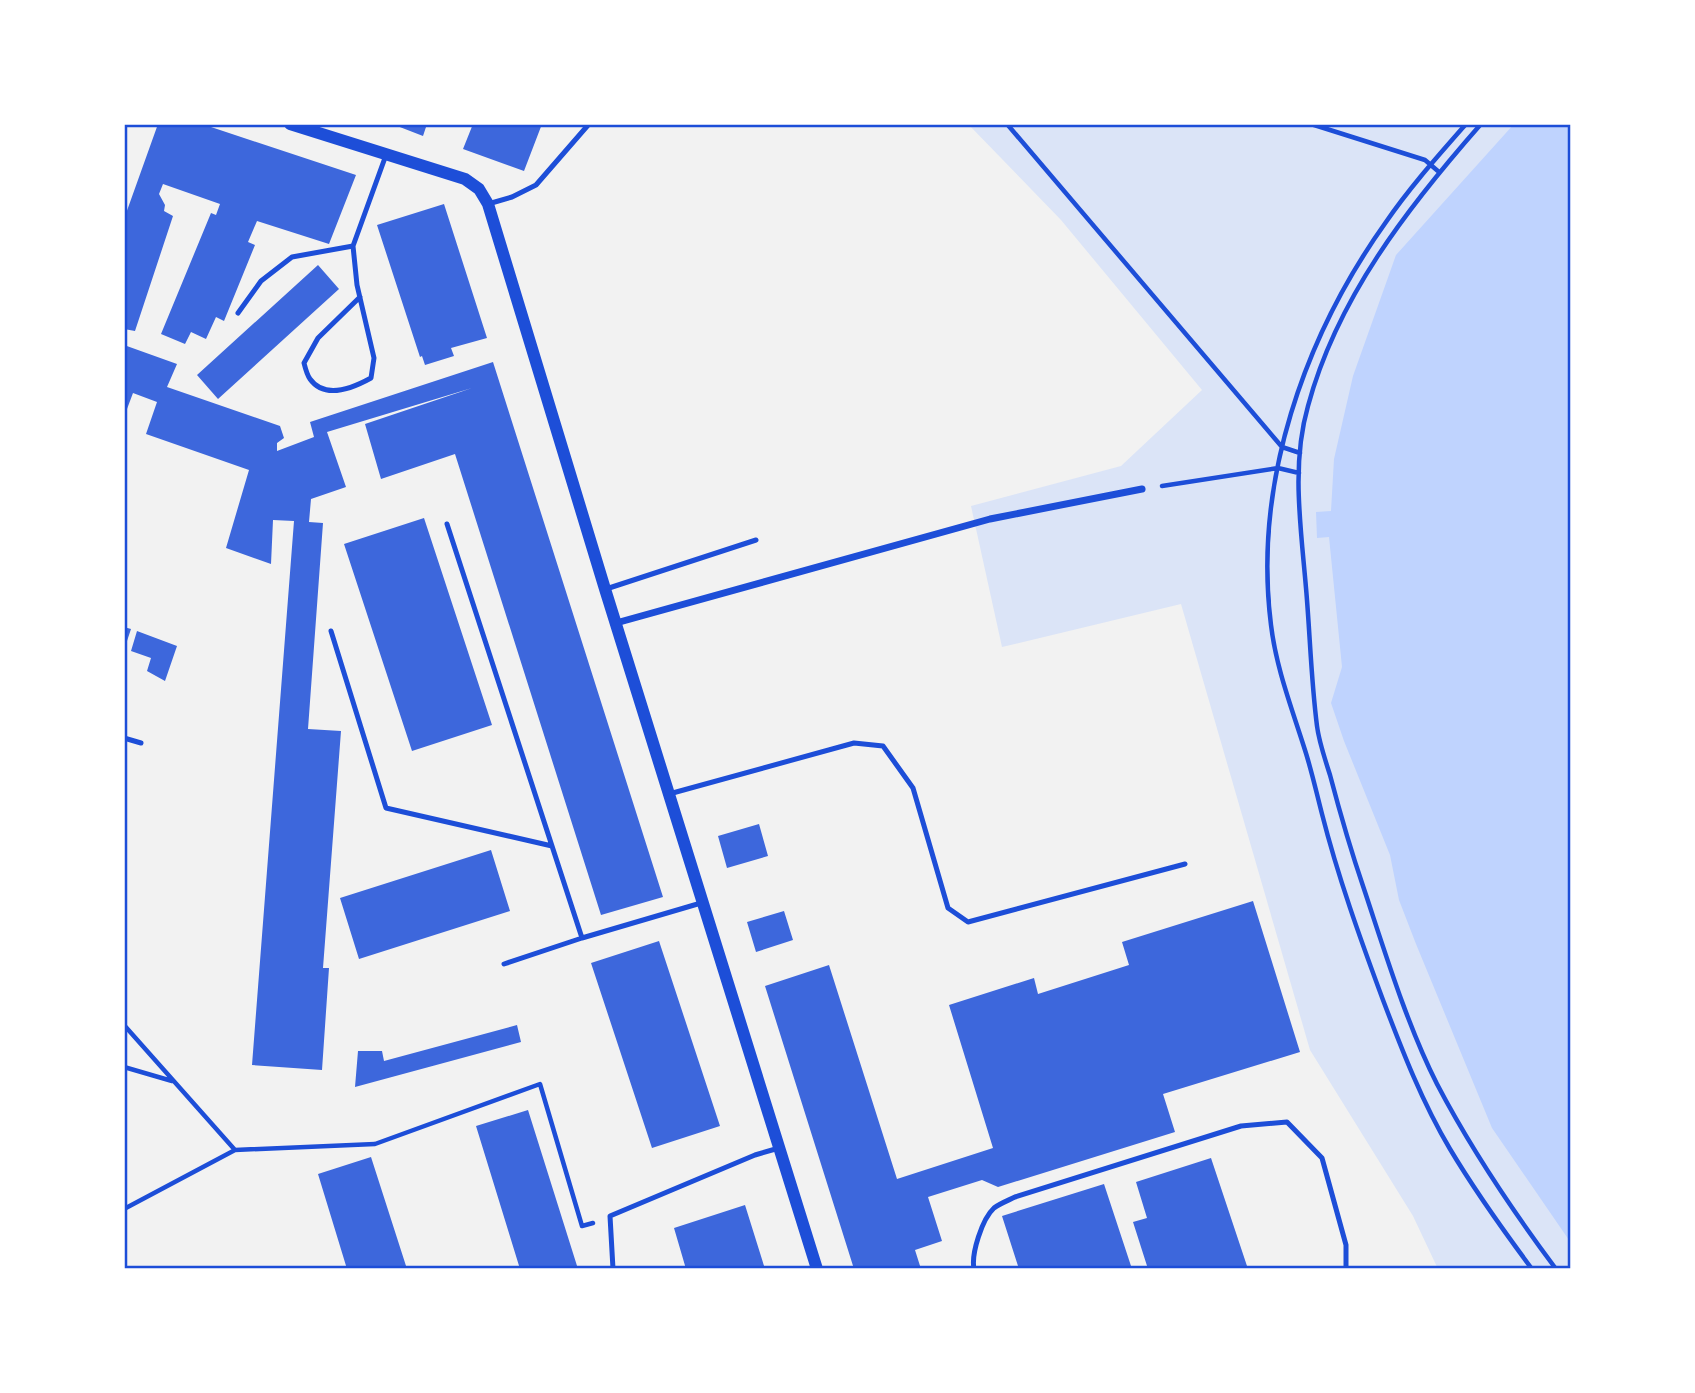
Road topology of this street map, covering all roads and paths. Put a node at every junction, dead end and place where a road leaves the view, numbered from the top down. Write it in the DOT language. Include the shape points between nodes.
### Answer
graph roads {
  1 [pos="290,124"];
  2 [pos="589,124"];
  3 [pos="1007,124"];
  4 [pos="1311,124"];
  5 [pos="1466,124"];
  6 [pos="1481,124"];
  7 [pos="386,155"];
  8 [pos="1430,164"];
  9 [pos="1439,172"];
  10 [pos="488,204"];
  11 [pos="353,246"];
  12 [pos="360,297"];
  13 [pos="238,313"];
  14 [pos="1282,447"];
  15 [pos="1300,453"];
  16 [pos="1278,468"];
  17 [pos="1299,473"];
  18 [pos="1142,489"];
  19 [pos="447,524"];
  20 [pos="756,540"];
  21 [pos="605,589"];
  22 [pos="616,624"];
  23 [pos="331,631"];
  24 [pos="124,738"];
  25 [pos="141,743"];
  26 [pos="669,794"];
  27 [pos="552,846"];
  28 [pos="1185,864"];
  29 [pos="704,902"];
  30 [pos="582,938"];
  31 [pos="504,964"];
  32 [pos="124,1025"];
  33 [pos="124,1067"];
  34 [pos="173,1081"];
  35 [pos="779,1148"];
  36 [pos="235,1150"];
  37 [pos="124,1209"];
  38 [pos="610,1216"];
  39 [pos="1555,1267"];
  40 [pos="613,1269"];
  41 [pos="817,1269"];
  42 [pos="974,1269"];
  43 [pos="1346,1269"];
  44 [pos="1532,1269"];
  45 [pos="1548,1269"];
  1 -- 7 [label="street"];
  2 -- 10 [label="lane" via="536,185"];
  3 -- 14 [label="path"];
  4 -- 8 [label="path"];
  5 -- 8 [label="path"];
  6 -- 9 [label="path"];
  7 -- 10 [label="street" via="465,180 479,189"];
  7 -- 11 [label="lane"];
  8 -- 9 [label="path"];
  8 -- 14 [label="path" via="1354,270 1326,321 1304,372"];
  9 -- 15 [label="path" via="1376,258 1322,361"];
  10 -- 21 [label="street"];
  11 -- 12 [label="lane"];
  11 -- 13 [label="lane" via="292,257 261,281"];
  12 -- 12 [label="lane" via="374,358 371,378 350,390 326,390 310,379 304,363 318,338"];
  14 -- 15 [label="path"];
  14 -- 16 [label="path"];
  15 -- 17 [label="path"];
  16 -- 17 [label="path"];
  16 -- 18 [label="path"];
  16 -- 44 [label="path" via="1268,519 1271,627 1334,860 1404,1055 1448,1146"];
  17 -- 39 [label="path" via="1317,728 1346,838 1436,1081 1506,1200"];
  18 -- 22 [label="street" via="990,519"];
  19 -- 27 [label="lane"];
  20 -- 21 [label="lane"];
  21 -- 22 [label="street"];
  22 -- 26 [label="street"];
  23 -- 27 [label="lane" via="386,808"];
  24 -- 25 [label="lane"];
  26 -- 28 [label="lane" via="854,743 883,746 913,788 948,908 968,922"];
  26 -- 29 [label="street"];
  27 -- 30 [label="lane"];
  29 -- 30 [label="lane"];
  29 -- 35 [label="street"];
  30 -- 31 [label="lane"];
  32 -- 34 [label="path"];
  33 -- 34 [label="path"];
  34 -- 36 [label="path"];
  35 -- 38 [label="lane"];
  35 -- 41 [label="street"];
  36 -- 37 [label="path"];
  36 -- 38 [label="path" via="375,1144 540,1084 582,1227"];
  38 -- 40 [label="lane"];
  39 -- 45 [label="path"];
  42 -- 43 [label="lane" via="980,1232 994,1208 1015,1197 1241,1126 1287,1122 1322,1158 1346,1245"];
}
